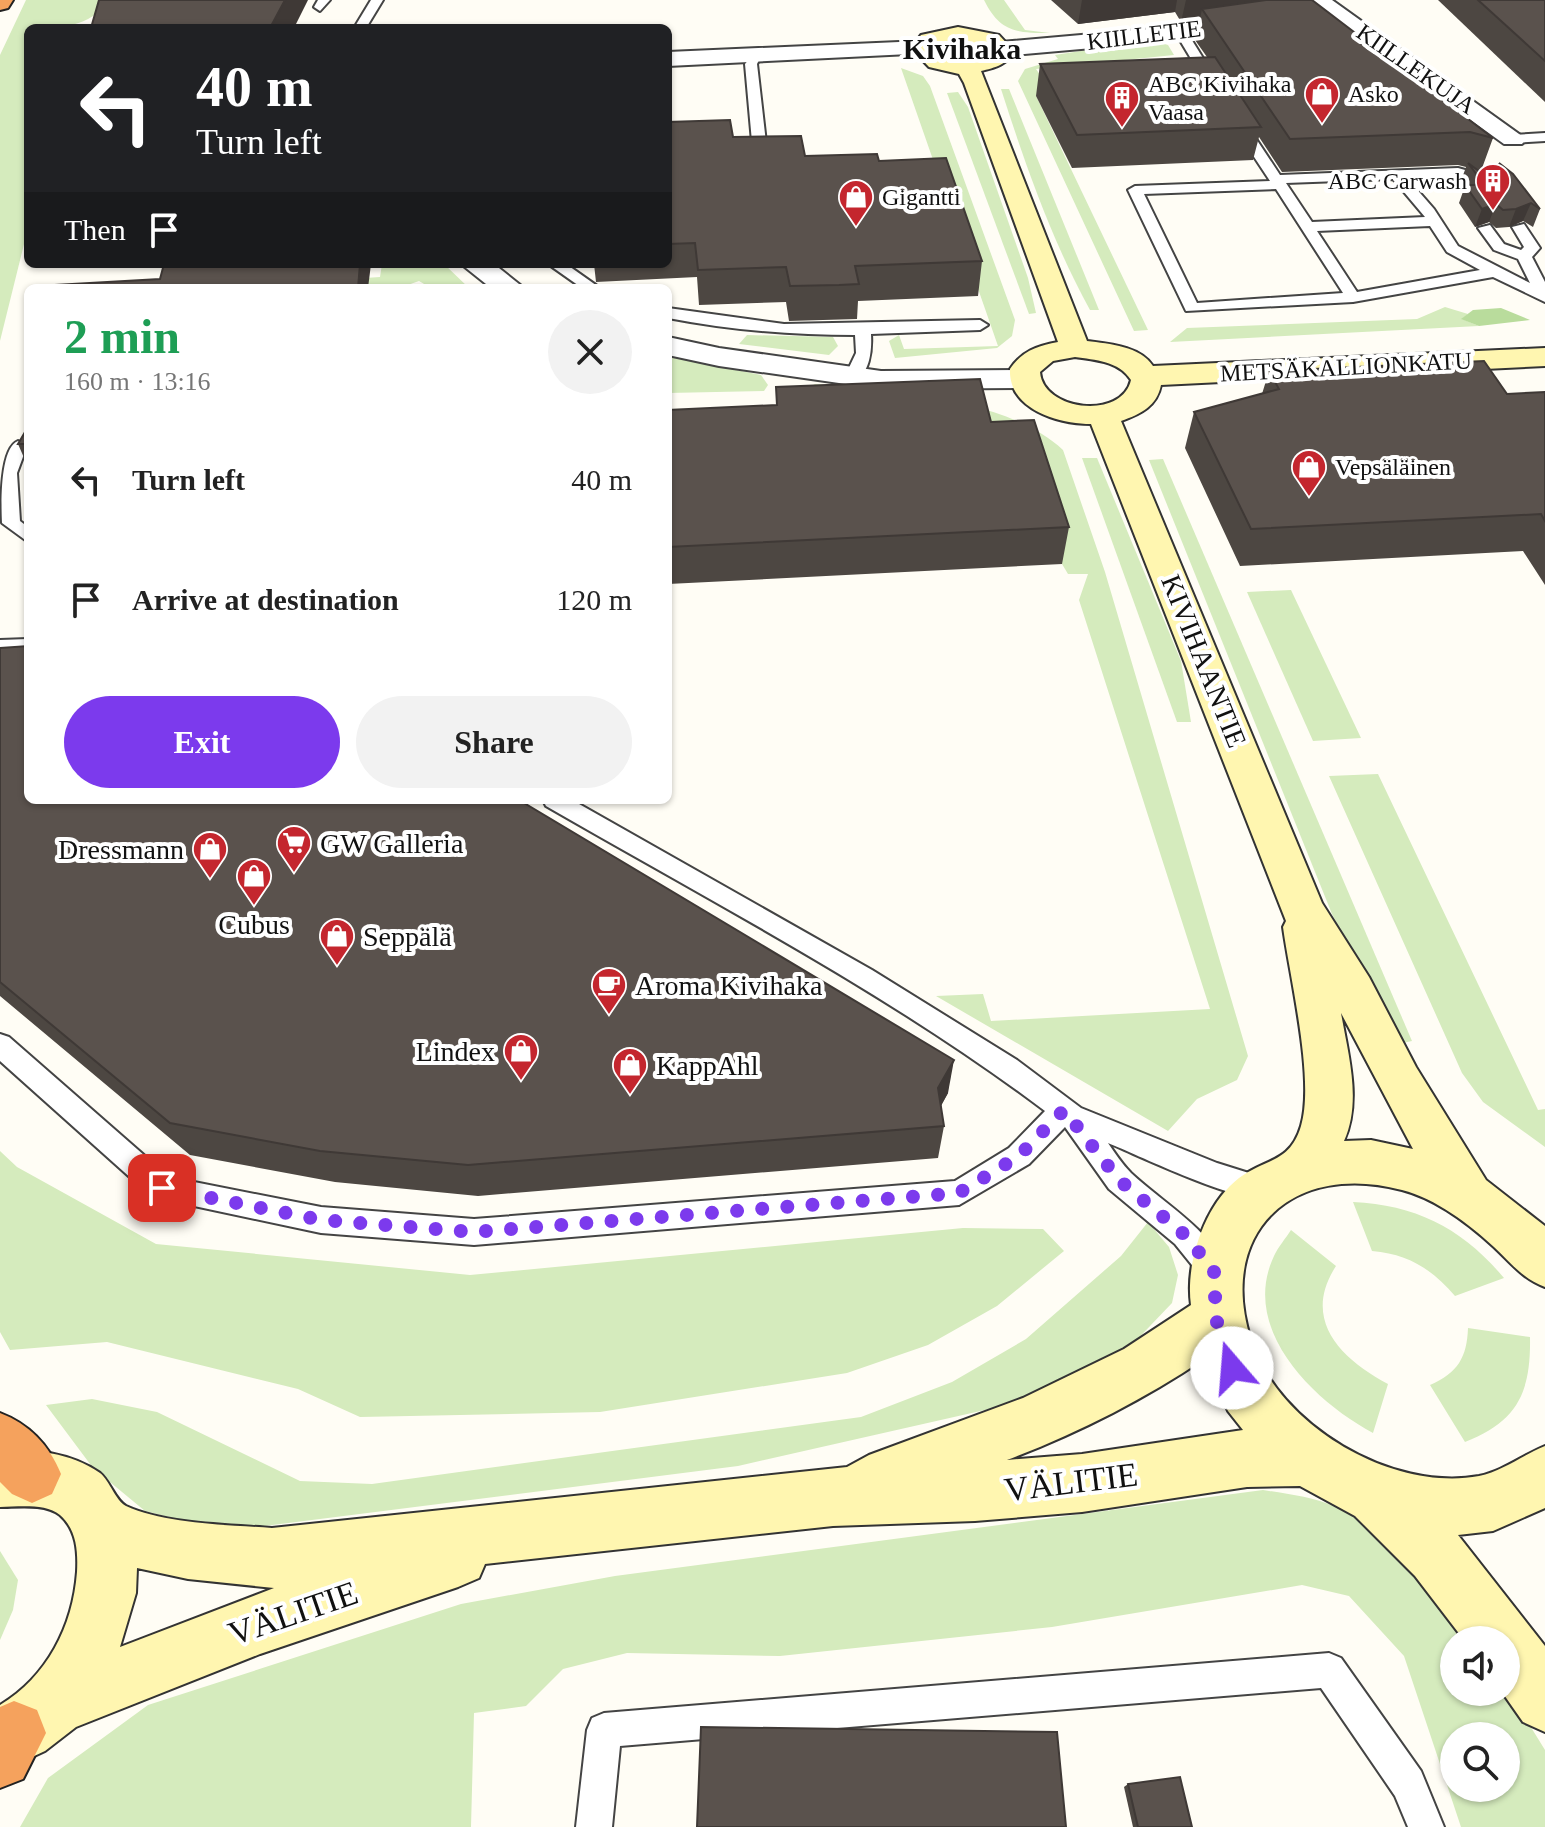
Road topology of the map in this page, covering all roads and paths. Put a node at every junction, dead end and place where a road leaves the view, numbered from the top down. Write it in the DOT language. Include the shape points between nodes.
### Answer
graph roads {
  1 [pos="377,0"];
  2 [pos="1326,6"];
  3 [pos="362,24"];
  4 [pos="1181,32"];
  5 [pos="922,48"];
  6 [pos="1001,49"];
  7 [pos="755,56"];
  8 [pos="672,59"];
  9 [pos="966,66"];
  10 [pos="1545,137"];
  11 [pos="1513,139"];
  12 [pos="774,163"];
  13 [pos="1443,172"];
  14 [pos="1398,174"];
  15 [pos="1278,182"];
  16 [pos="1456,187"];
  17 [pos="1495,196"];
  18 [pos="1434,221"];
  19 [pos="1308,227"];
  20 [pos="1519,227"];
  21 [pos="1485,228"];
  22 [pos="1524,256"];
  23 [pos="481,268"];
  24 [pos="562,268"];
  25 [pos="1495,272"];
  26 [pos="504,284"];
  27 [pos="586,284"];
  28 [pos="1353,297"];
  29 [pos="1544,297"];
  30 [pos="672,314"];
  31 [pos="980,325"];
  32 [pos="863,331"];
  33 [pos="672,347"];
  34 [pos="1075,348"];
  35 [pos="1545,357"];
  36 [pos="853,376"];
  37 [pos="1146,376"];
  38 [pos="1024,379"];
  39 [pos="1103,415"];
  40 [pos="18,446"];
  41 [pos="24,533"];
  42 [pos="24,646"];
  43 [pos="0,647"];
  44 [pos="561,804"];
  45 [pos="1302,909"];
  46 [pos="0,1045"];
  47 [pos="1068,1113"];
  48 [pos="1307,1167"];
  49 [pos="1261,1189"];
  50 [pos="1466,1193"];
  51 [pos="1545,1262"];
  52 [pos="1215,1295"];
  53 [pos="1307,1457"];
  54 [pos="11,1464"];
  55 [pos="1545,1475"];
  56 [pos="1374,1493"];
  57 [pos="833,1497"];
  58 [pos="106,1528"];
  59 [pos="535,1531"];
  60 [pos="1491,1626"];
  61 [pos="1520,1665"];
  62 [pos="1545,1700"];
  63 [pos="17,1733"];
  64 [pos="594,1827"];
  65 [pos="1426,1827"];
  1 -- 3 [label="lane"];
  2 -- 4 [label="street, KIILLETIE"];
  2 -- 11 [label="street, KIILLEKUJA"];
  4 -- 6 [label="street, KIILLETIE"];
  4 -- 15 [label="lane" via="1193,66 1223,98"];
  5 -- 6 [label="main road" via="955,24"];
  5 -- 7 [label="street"];
  5 -- 9 [label="main road" via="930,59"];
  6 -- 9 [label="main road" via="989,63"];
  7 -- 8 [label="street"];
  7 -- 12 [label="lane" via="751,64 761,164"];
  9 -- 34 [label="main road"];
  10 -- 11 [label="lane"];
  13 -- 14 [label="lane"];
  13 -- 16 [label="lane"];
  13 -- 17 [label="lane" via="1478,178"];
  14 -- 15 [label="lane"];
  14 -- 18 [label="lane"];
  15 -- 19 [label="lane"];
  15 -- 28 [label="lane" via="1135,190 1192,308"];
  18 -- 19 [label="lane"];
  18 -- 25 [label="lane" via="1452,249"];
  19 -- 28 [label="lane"];
  20 -- 22 [label="lane" via="1532,248"];
  21 -- 22 [label="lane" via="1499,247"];
  22 -- 29 [label="lane"];
  23 -- 26 [label="street"];
  24 -- 27 [label="lane"];
  25 -- 28 [label="lane"];
  25 -- 29 [label="lane"];
  30 -- 32 [label="lane" via="758,328"];
  31 -- 32 [label="lane"];
  32 -- 36 [label="lane" via="864,353"];
  33 -- 36 [label="street"];
  34 -- 37 [label="main road" via="1118,355"];
  34 -- 38 [label="main road" via="1032,361"];
  35 -- 37 [label="main road, METSÄKALLIONKATU"];
  36 -- 38 [label="street"];
  37 -- 39 [label="main road" via="1146,397 1122,412"];
  38 -- 39 [label="main road" via="1041,402 1081,415"];
  39 -- 45 [label="main road, KIVIHAANTIE"];
  40 -- 41 [label="lane" via="8,473 11,523"];
  42 -- 43 [label="lane"];
  44 -- 47 [label="lane" via="863,977 1008,1068"];
  45 -- 48 [label="main road, KIVIHAANTIE" via="1329,1084 1326,1126"];
  45 -- 50 [label="main road, KIVIHAANTIE"];
  46 -- 47 [label="lane" via="162,1188 321,1220 474,1232 959,1193 1019,1156"];
  47 -- 49 [label="lane"];
  47 -- 52 [label="lane" via="1119,1180 1185,1235"];
  48 -- 49 [label="main road"];
  48 -- 50 [label="main road" via="1358,1161 1413,1170"];
  49 -- 52 [label="main road" via="1229,1224"];
  50 -- 51 [label="main road" via="1509,1224"];
  52 -- 53 [label="main road" via="1232,1368 1263,1415"];
  52 -- 57 [label="main road, VÄLITIE" via="1143,1368 1036,1421"];
  53 -- 56 [label="main road"];
  53 -- 57 [label="main road, VÄLITIE" via="1247,1458 991,1491"];
  54 -- 58 [label="main road" via="63,1483 86,1500"];
  55 -- 56 [label="main road" via="1517,1493 1473,1506 1424,1506"];
  56 -- 60 [label="main road" via="1436,1555"];
  57 -- 59 [label="main road, VÄLITIE"];
  58 -- 59 [label="main road, VÄLITIE" via="187,1551 272,1558"];
  58 -- 63 [label="main road" via="110,1568 100,1623 85,1659"];
  59 -- 63 [label="main road, VÄLITIE" via="260,1623"];
  61 -- 62 [label="main road"];
  64 -- 65 [label="lane" via="604,1730 1329,1670 1408,1784"];
}
